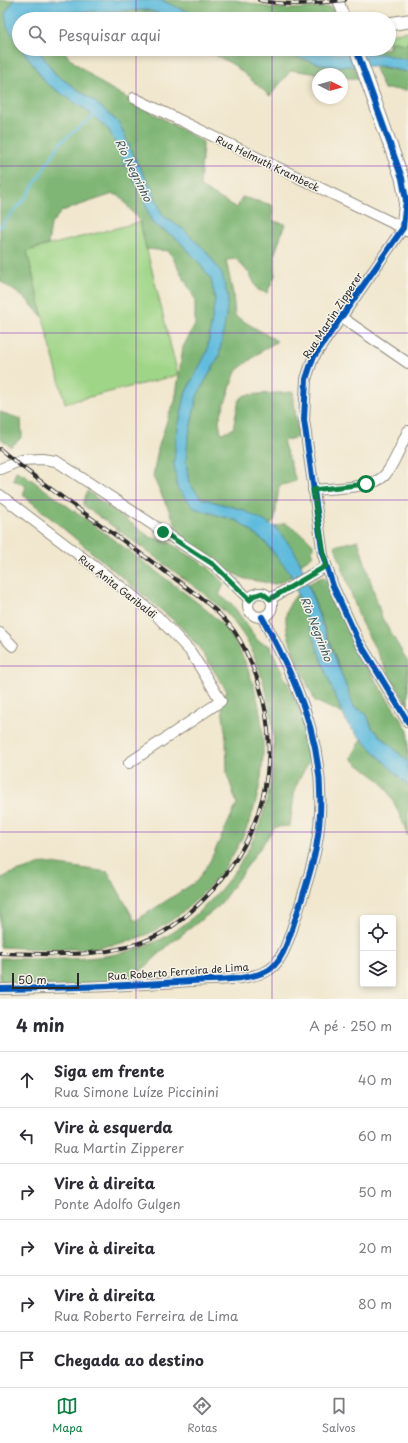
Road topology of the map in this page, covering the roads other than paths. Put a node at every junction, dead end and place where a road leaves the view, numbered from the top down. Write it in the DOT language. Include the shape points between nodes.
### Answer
graph roads {
  1 [pos="338,0"];
  2 [pos="342,12"];
  3 [pos="408,21"];
  4 [pos="396,23"];
  5 [pos="359,56"];
  6 [pos="134,98"];
  7 [pos="405,229"];
  8 [pos="341,317"];
  9 [pos="408,363"];
  10 [pos="408,431"];
  11 [pos="1,471"];
  12 [pos="313,490"];
  13 [pos="0,495"];
  14 [pos="326,566"];
  15 [pos="270,599"];
  16 [pos="250,600"];
  17 [pos="262,617"];
  18 [pos="0,633"];
  19 [pos="13,646"];
  20 [pos="408,722"];
  21 [pos="129,764"];
  22 [pos="0,989"];
  1 -- 2 [label="street"];
  3 -- 4 [label="street"];
  5 -- 7 [label="street, Rua Martin Zipperer" via="402,178 406,206"];
  6 -- 7 [label="street, Rua Helmuth Krambeck"];
  7 -- 8 [label="street, Rua Martin Zipperer"];
  8 -- 9 [label="street"];
  8 -- 12 [label="street, Rua Martin Zipperer" via="313,358 306,379 304,420"];
  10 -- 12 [label="street" via="389,470 380,480"];
  11 -- 16 [label="street" via="22,460 56,461 214,565"];
  12 -- 14 [label="street, Rua Martin Zipperer"];
  13 -- 21 [label="street, Rua Anita Garibaldi" via="157,616 190,651 222,701"];
  14 -- 15 [label="street"];
  14 -- 20 [label="street, Rua Martin Zipperer" via="358,640"];
  15 -- 16 [label="street" via="262,593"];
  15 -- 17 [label="street" via="272,608"];
  16 -- 17 [label="street" via="249,609 252,614"];
  17 -- 22 [label="street, Rua Roberto Ferreira de Lima" via="303,703 317,751 320,777 318,834 313,862 293,927 278,962 266,972 238,978 125,986"];
  18 -- 19 [label="street"];
}
